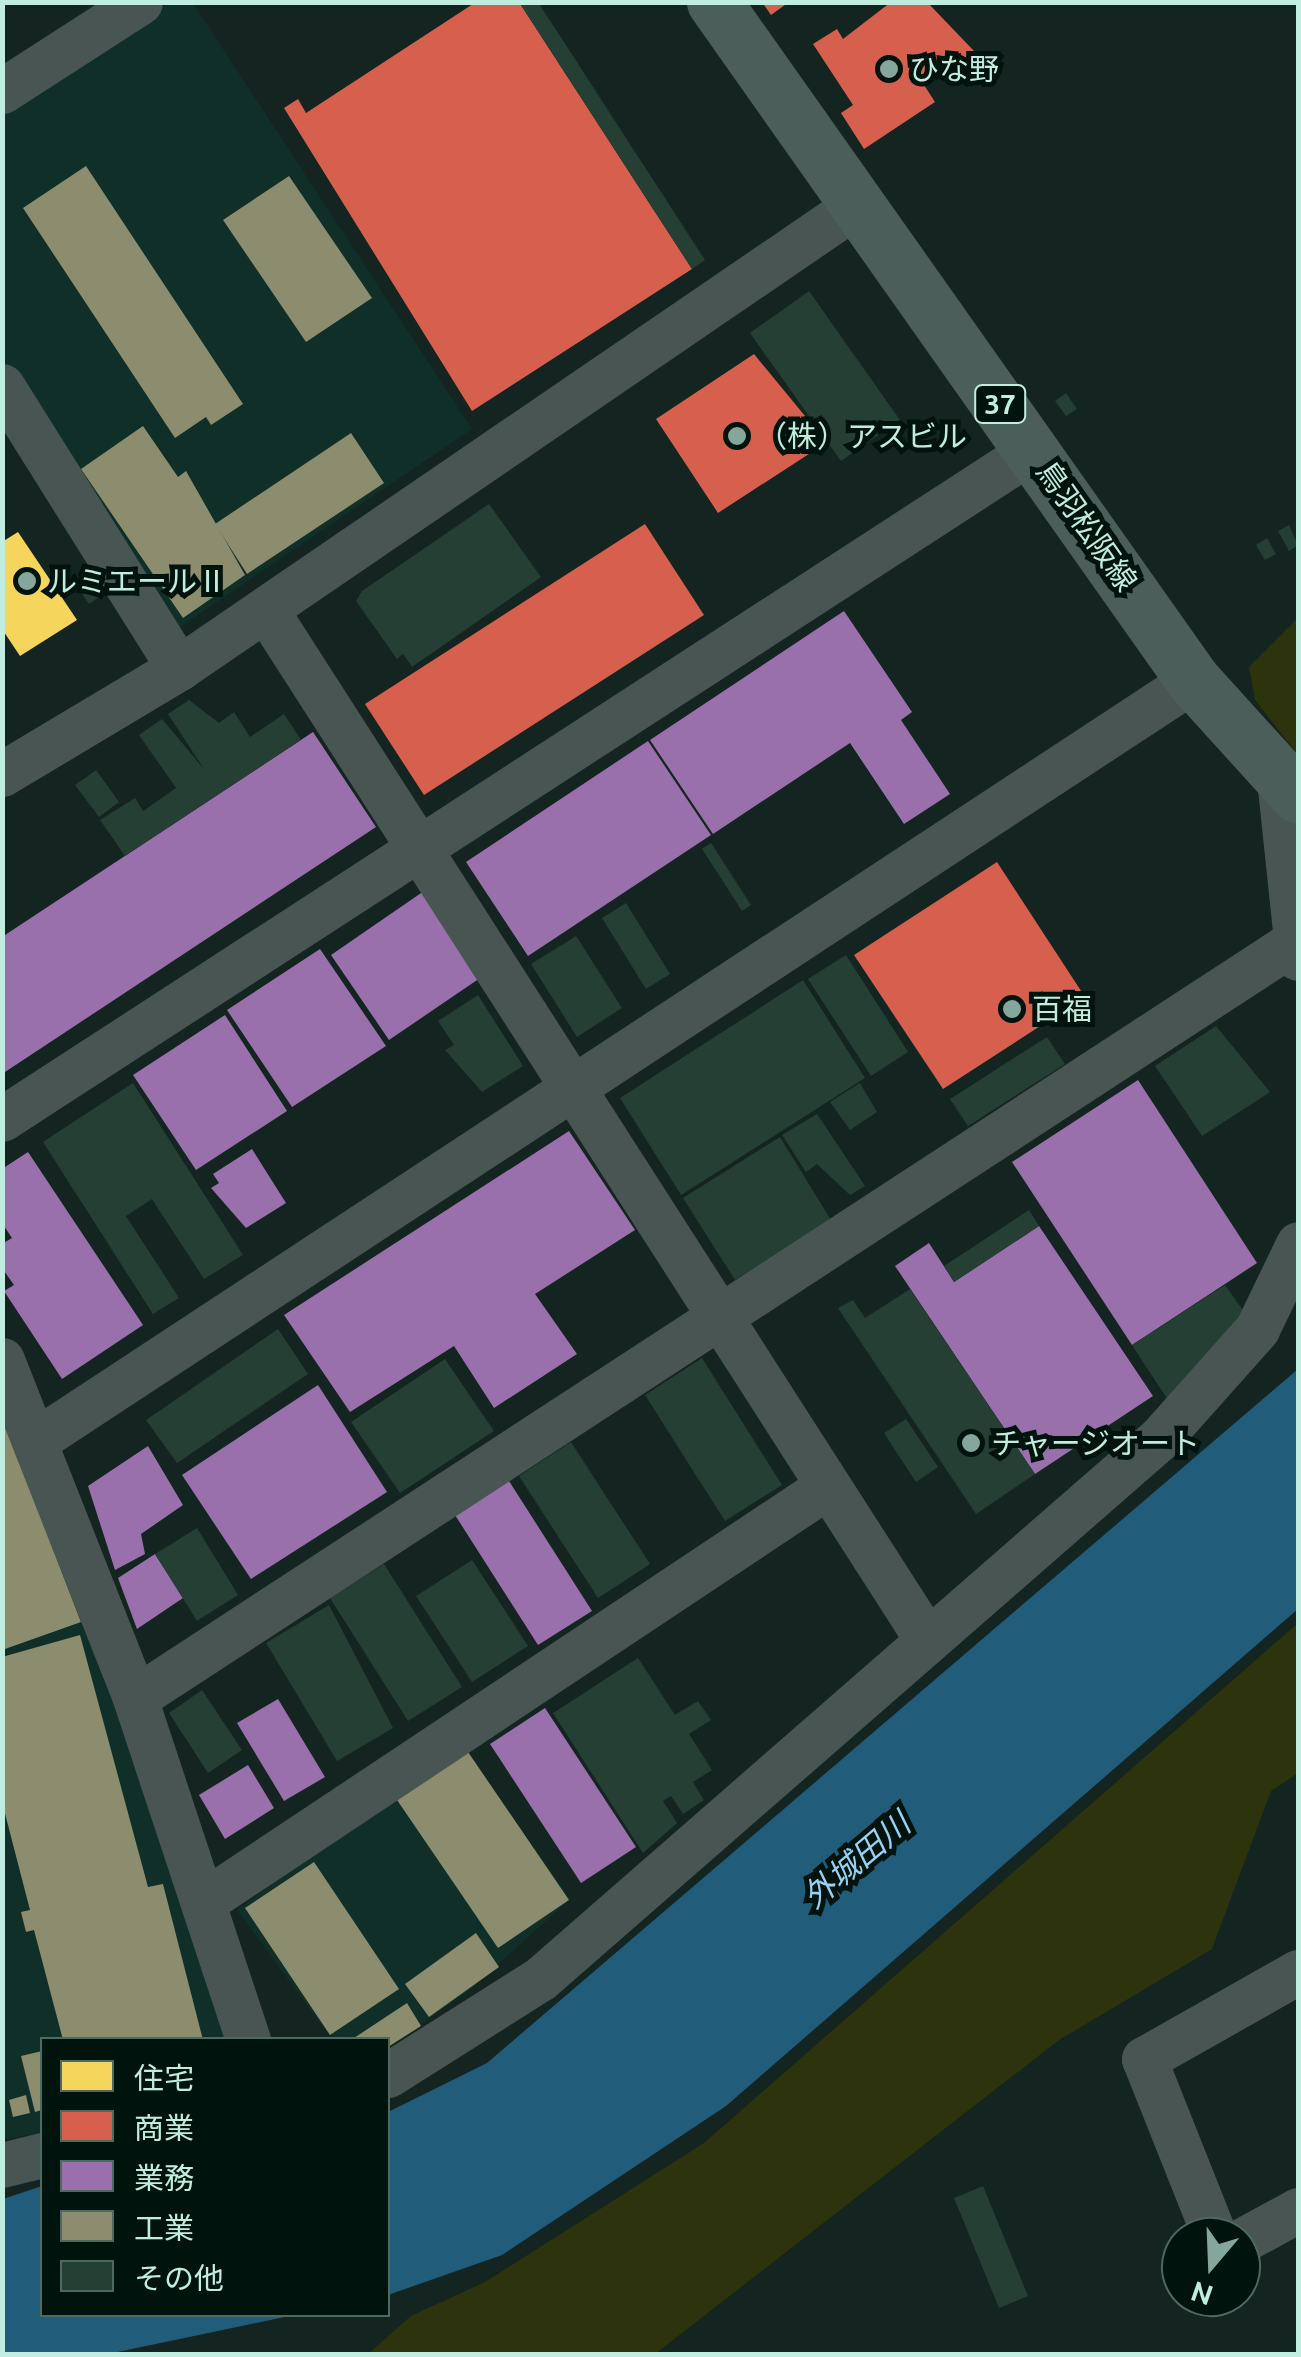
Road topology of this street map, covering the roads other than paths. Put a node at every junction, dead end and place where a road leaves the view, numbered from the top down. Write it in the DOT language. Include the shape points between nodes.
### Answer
graph roads {
  1 [pos="140,2"];
  2 [pos="714,2"];
  3 [pos="2,91"];
  4 [pos="852,208"];
  5 [pos="2,386"];
  6 [pos="1034,449"];
  7 [pos="266,610"];
  8 [pos="179,668"];
  9 [pos="1193,680"];
  10 [pos="2,774"];
  11 [pos="1288,782"];
  12 [pos="419,848"];
  13 [pos="1298,949"];
  14 [pos="575,1086"];
  15 [pos="2,1119"];
  16 [pos="1298,1244"];
  17 [pos="720,1317"];
  18 [pos="2,1360"];
  19 [pos="35,1441"];
  20 [pos="828,1486"];
  21 [pos="926,1638"];
  22 [pos="134,1698"];
  23 [pos="206,1900"];
  24 [pos="1298,1972"];
  25 [pos="247,2037"];
  26 [pos="390,2074"];
  27 [pos="40,2156"];
  28 [pos="2,2165"];
  29 [pos="1298,2210"];
  30 [pos="1207,2217"];
  31 [pos="1261,2230"];
  1 -- 3 [label="street"];
  2 -- 4 [label="main road, 鳥羽松阪線 / 37"];
  4 -- 6 [label="main road, 鳥羽松阪線 / 37"];
  4 -- 7 [label="street"];
  5 -- 8 [label="street"];
  6 -- 9 [label="main road, 鳥羽松阪線 / 37"];
  6 -- 12 [label="street"];
  7 -- 8 [label="street"];
  7 -- 12 [label="street"];
  8 -- 10 [label="street"];
  9 -- 11 [label="main road, 鳥羽松阪線 / 37"];
  9 -- 14 [label="street"];
  11 -- 13 [label="street"];
  12 -- 14 [label="street"];
  12 -- 15 [label="street"];
  13 -- 17 [label="street"];
  14 -- 17 [label="street"];
  14 -- 19 [label="street"];
  16 -- 21 [label="street" via="1257,1328 1198,1401"];
  17 -- 20 [label="street"];
  17 -- 22 [label="street"];
  18 -- 19 [label="street"];
  19 -- 22 [label="street"];
  20 -- 21 [label="street"];
  20 -- 23 [label="street"];
  21 -- 26 [label="street" via="540,1978 476,2028"];
  22 -- 23 [label="street"];
  23 -- 25 [label="street"];
  24 -- 30 [label="street" via="1144,2058"];
  27 -- 28 [label="street"];
  29 -- 31 [label="street"];
}
